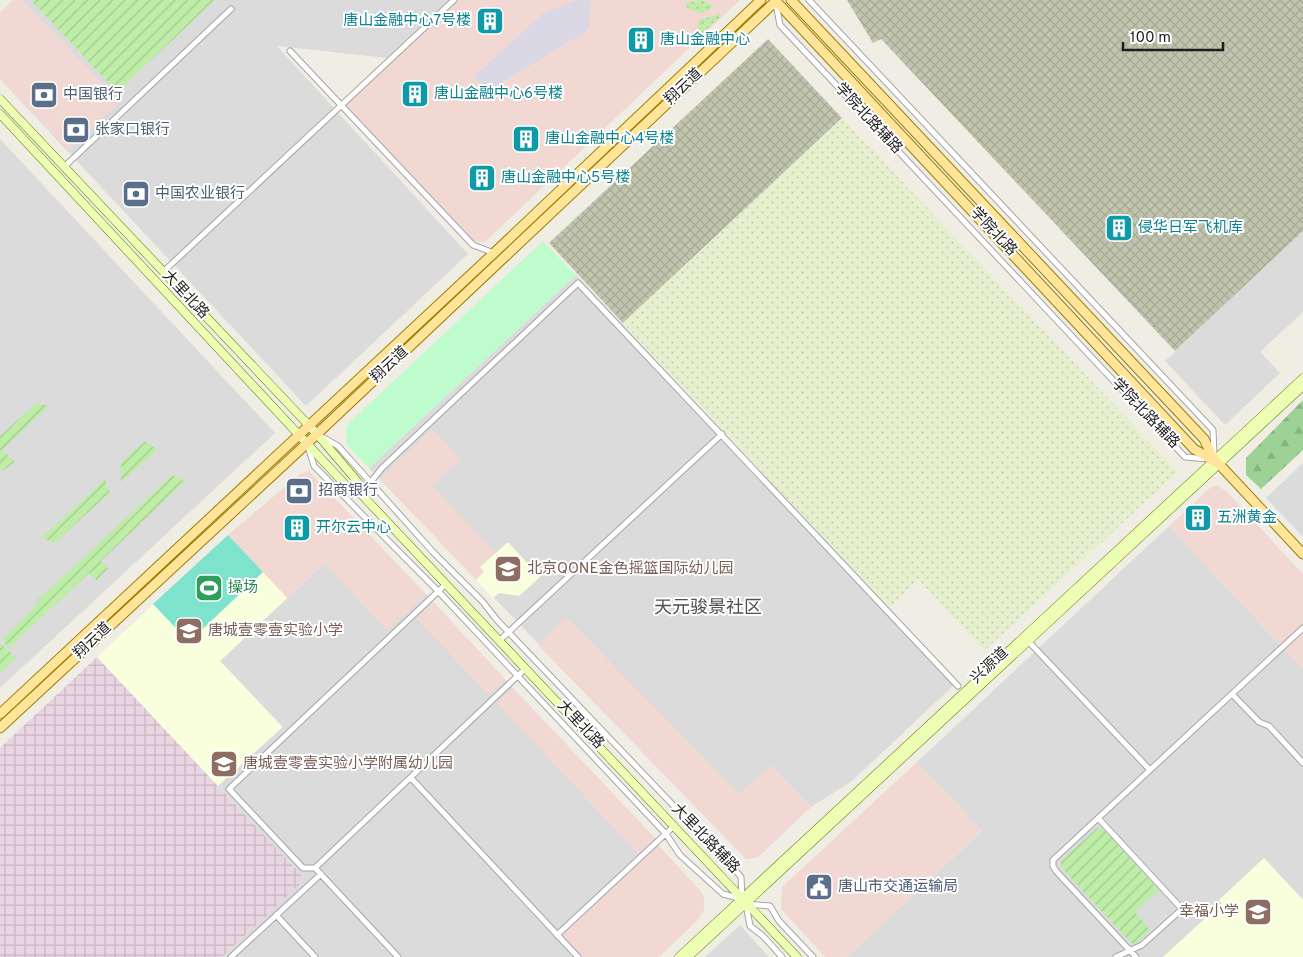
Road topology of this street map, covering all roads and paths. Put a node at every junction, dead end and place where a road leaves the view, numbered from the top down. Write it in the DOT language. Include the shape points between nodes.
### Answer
graph roads {
  1 [pos="454,0"];
  2 [pos="761,0"];
  3 [pos="776,0"];
  4 [pos="791,0"];
  5 [pos="809,0"];
  6 [pos="231,9"];
  7 [pos="854,48"];
  8 [pos="290,51"];
  9 [pos="846,56"];
  10 [pos="0,100"];
  11 [pos="342,105"];
  12 [pos="0,114"];
  13 [pos="64,167"];
  14 [pos="494,253"];
  15 [pos="1050,258"];
  16 [pos="1041,266"];
  17 [pos="163,272"];
  18 [pos="1032,274"];
  19 [pos="1022,283"];
  20 [pos="1144,358"];
  21 [pos="1135,365"];
  22 [pos="1125,374"];
  23 [pos="1303,378"];
  24 [pos="1114,382"];
  25 [pos="1303,386"];
  26 [pos="308,425"];
  27 [pos="299,434"];
  28 [pos="317,434"];
  29 [pos="722,434"];
  30 [pos="306,442"];
  31 [pos="1217,462"];
  32 [pos="370,483"];
  33 [pos="361,494"];
  34 [pos="1303,554"];
  35 [pos="446,584"];
  36 [pos="438,591"];
  37 [pos="1303,628"];
  38 [pos="508,632"];
  39 [pos="1026,639"];
  40 [pos="500,640"];
  41 [pos="526,668"];
  42 [pos="516,676"];
  43 [pos="958,686"];
  44 [pos="1232,694"];
  45 [pos="0,714"];
  46 [pos="0,728"];
  47 [pos="1303,764"];
  48 [pos="1150,770"];
  49 [pos="411,778"];
  50 [pos="1098,818"];
  51 [pos="674,826"];
  52 [pos="666,834"];
  53 [pos="315,868"];
  54 [pos="321,874"];
  55 [pos="744,901"];
  56 [pos="276,915"];
  57 [pos="557,935"];
  58 [pos="1130,951"];
  59 [pos="231,957"];
  60 [pos="315,957"];
  61 [pos="398,957"];
  62 [pos="578,957"];
  63 [pos="679,957"];
  64 [pos="688,957"];
  65 [pos="782,957"];
  66 [pos="797,957"];
  67 [pos="813,957"];
  68 [pos="1116,957"];
  69 [pos="1136,957"];
  1 -- 11 [label="street"];
  2 -- 14 [label="main road, 翔云道"];
  3 -- 18 [label="main road, 学院北路"];
  3 -- 19 [label="street, 学院北路辅路" via="780,25"];
  3 -- 28 [label="main road, 翔云道"];
  4 -- 9 [label="main road, 学院北路"];
  5 -- 7 [label="street"];
  6 -- 13 [label="street"];
  7 -- 9 [label="street"];
  7 -- 15 [label="street"];
  8 -- 11 [label="street"];
  9 -- 16 [label="main road, 学院北路"];
  10 -- 13 [label="main road, 大里北路"];
  11 -- 14 [label="street" via="473,245"];
  11 -- 17 [label="street"];
  12 -- 27 [label="main road, 大里北路"];
  13 -- 17 [label="main road, 大里北路"];
  14 -- 26 [label="main road, 翔云道"];
  15 -- 16 [label="street"];
  15 -- 20 [label="street"];
  16 -- 18 [label="main road"];
  16 -- 21 [label="main road, 学院北路"];
  17 -- 26 [label="main road, 大里北路"];
  18 -- 19 [label="street"];
  18 -- 22 [label="main road, 学院北路"];
  19 -- 24 [label="street, 学院北路辅路"];
  20 -- 21 [label="street"];
  20 -- 31 [label="street" via="1213,430"];
  21 -- 31 [label="main road, 学院北路" via="1204,439"];
  22 -- 24 [label="street"];
  22 -- 31 [label="main road, 学院北路" via="1194,449"];
  23 -- 31 [label="main road, 兴源道"];
  24 -- 31 [label="street, 学院北路辅路" via="1185,457"];
  25 -- 31 [label="main road, 兴源道"];
  26 -- 27 [label="main road, 翔云道"];
  26 -- 28 [label="main road, 大里北路"];
  27 -- 30 [label="main road, 大里北路"];
  27 -- 45 [label="main road, 翔云道"];
  28 -- 30 [label="main road, 翔云道"];
  28 -- 32 [label="street, 大里北路辅路" via="338,446"];
  28 -- 33 [label="main road, 大里北路" via="362,487"];
  29 -- 32 [label="street" via="578,282"];
  29 -- 38 [label="street"];
  29 -- 43 [label="street"];
  30 -- 33 [label="main road, 大里北路" via="353,493"];
  30 -- 36 [label="street, 大里北路辅路" via="314,466"];
  30 -- 46 [label="main road, 翔云道"];
  31 -- 34 [label="main road, 学院北路"];
  31 -- 39 [label="main road, 兴源道"];
  32 -- 38 [label="street, 大里北路辅路"];
  33 -- 35 [label="main road, 大里北路"];
  35 -- 36 [label="street"];
  35 -- 40 [label="main road, 大里北路"];
  36 -- 42 [label="street, 大里北路辅路"];
  36 -- 53 [label="street" via="229,789 304,868"];
  37 -- 44 [label="street"];
  38 -- 40 [label="street"];
  38 -- 55 [label="street, 大里北路辅路" via="741,877"];
  39 -- 48 [label="street"];
  39 -- 55 [label="main road, 兴源道"];
  40 -- 41 [label="main road, 大里北路"];
  41 -- 42 [label="street"];
  41 -- 51 [label="main road, 大里北路"];
  42 -- 49 [label="street"];
  42 -- 52 [label="street, 大里北路辅路"];
  44 -- 47 [label="street" via="1259,722 1269,726"];
  44 -- 48 [label="street"];
  48 -- 50 [label="street"];
  49 -- 53 [label="street"];
  49 -- 57 [label="street"];
  50 -- 58 [label="street" via="1057,855 1053,866"];
  50 -- 58 [label="street" via="1182,909 1142,945"];
  51 -- 52 [label="street"];
  51 -- 55 [label="main road, 大里北路"];
  52 -- 55 [label="street, 大里北路辅路" via="680,855 723,894"];
  52 -- 57 [label="street"];
  53 -- 54 [label="street"];
  54 -- 56 [label="street"];
  54 -- 61 [label="street"];
  55 -- 63 [label="main road, 兴源道"];
  55 -- 64 [label="main road, 兴源道"];
  55 -- 65 [label="street, 大里北路辅路" via="750,926"];
  55 -- 66 [label="main road, 大里北路"];
  55 -- 67 [label="street, 大里北路辅路" via="770,906 779,921"];
  56 -- 59 [label="street"];
  56 -- 60 [label="street"];
  57 -- 62 [label="street"];
  58 -- 68 [label="street"];
  58 -- 69 [label="street"];
}
